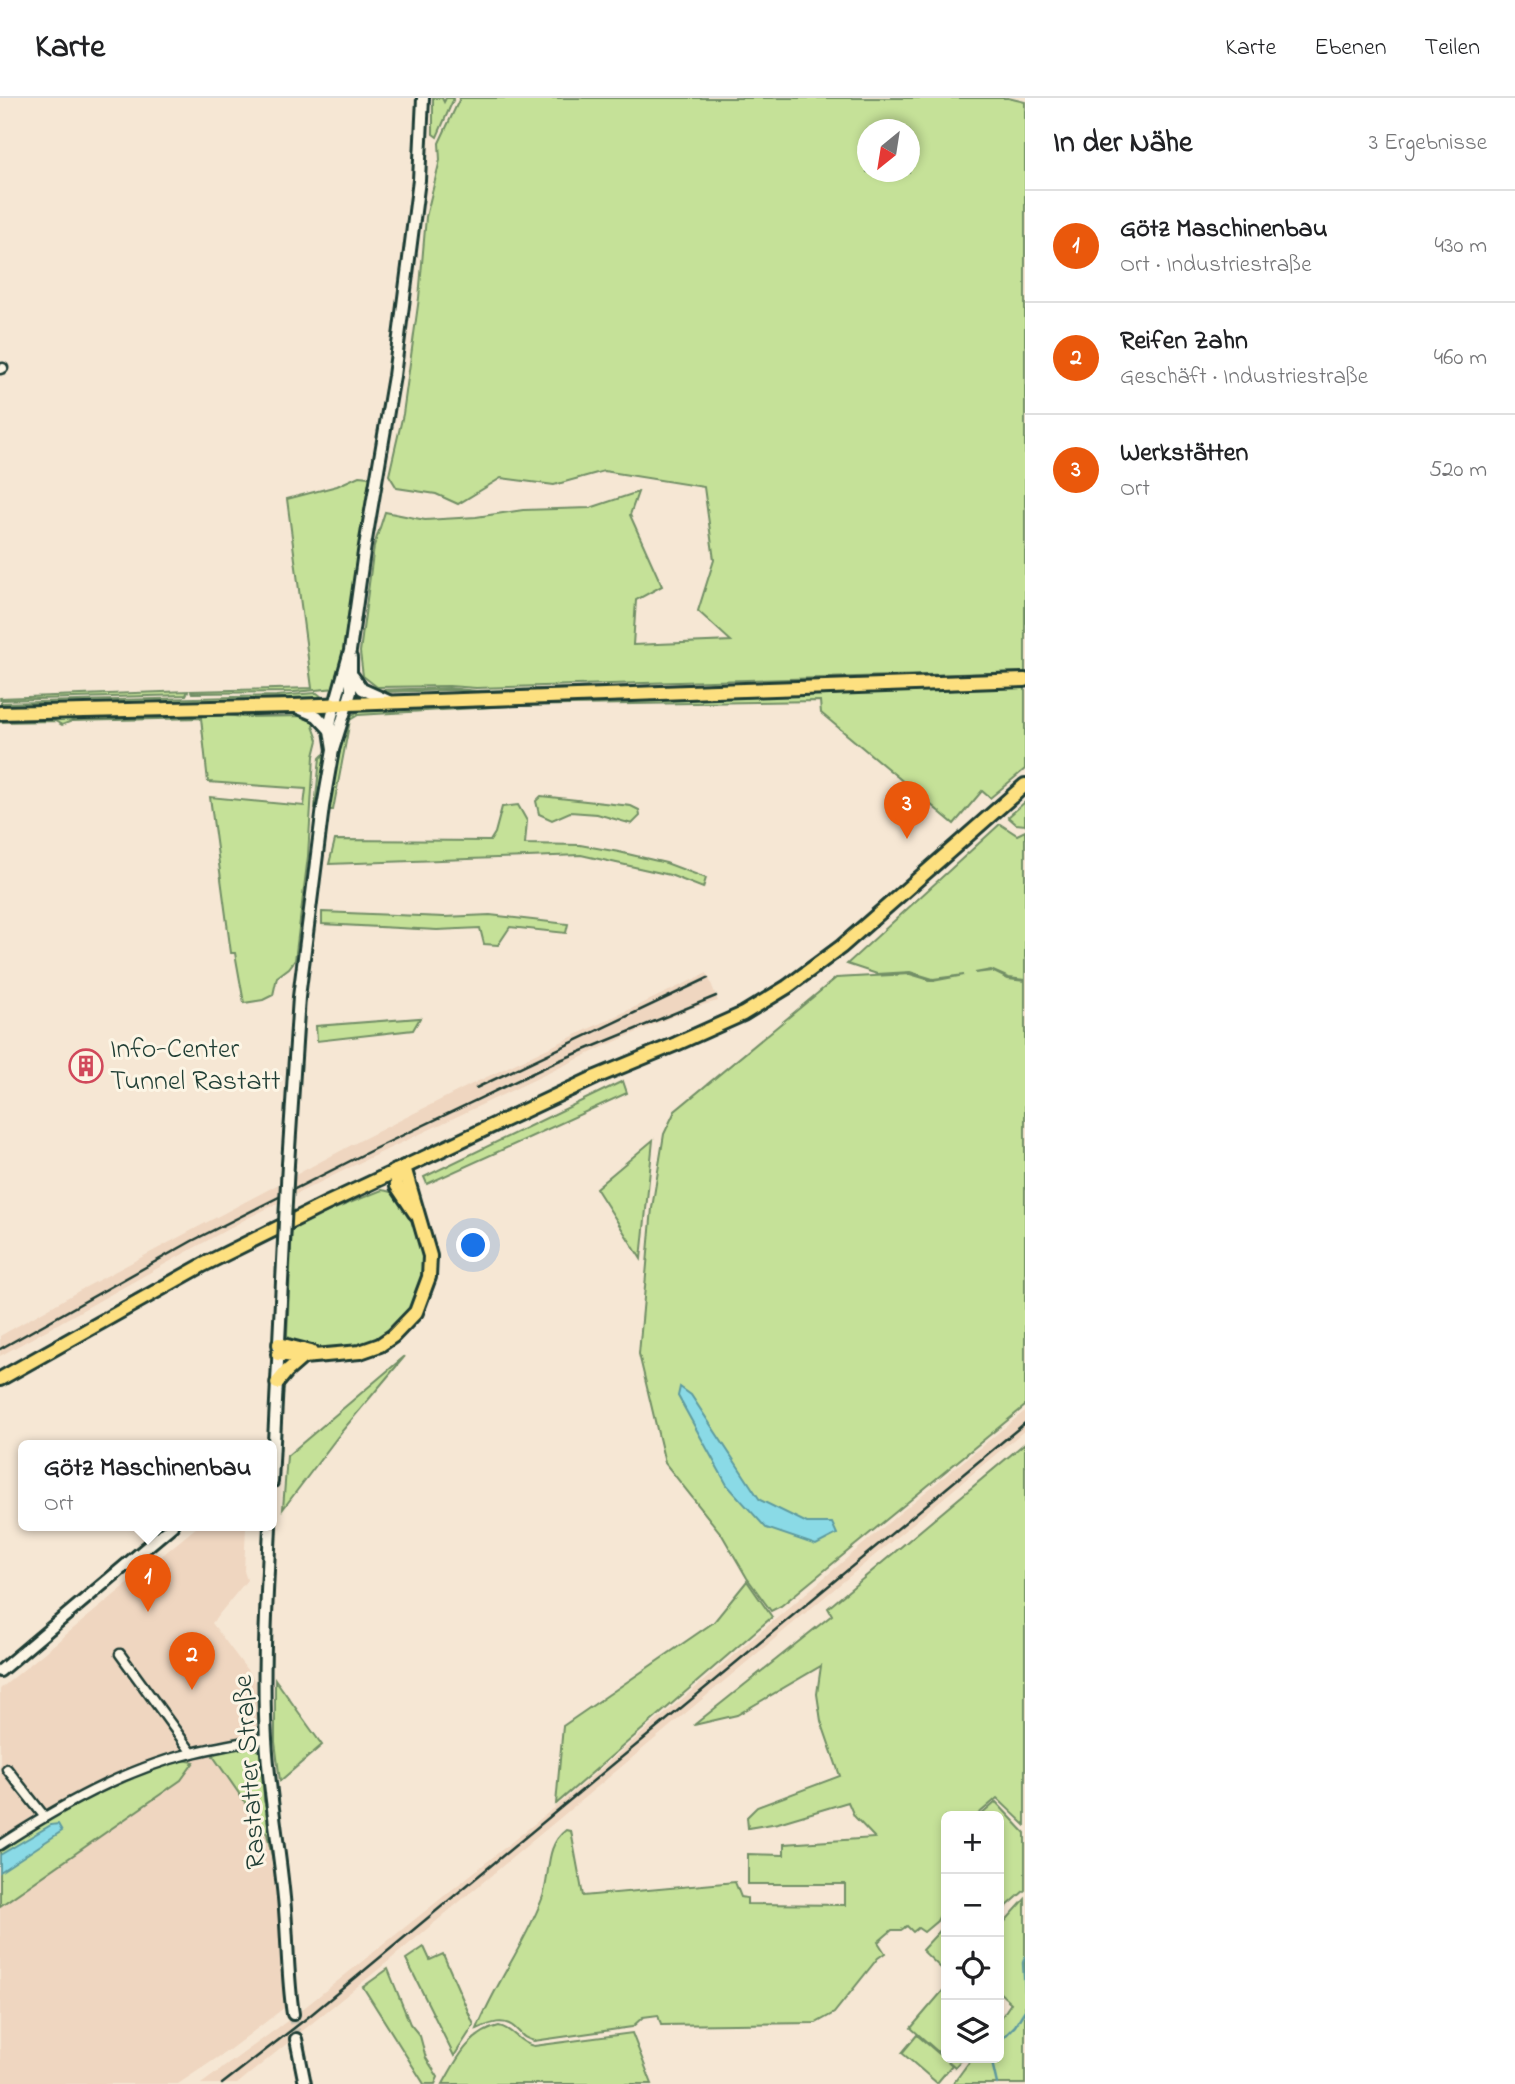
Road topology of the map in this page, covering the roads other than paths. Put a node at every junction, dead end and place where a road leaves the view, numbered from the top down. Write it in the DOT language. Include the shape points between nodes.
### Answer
graph roads {
  1 [pos="423,98"];
  2 [pos="350,651"];
  3 [pos="352,676"];
  4 [pos="1025,680"];
  5 [pos="391,702"];
  6 [pos="342,704"];
  7 [pos="293,706"];
  8 [pos="0,713"];
  9 [pos="330,730"];
  10 [pos="333,750"];
  11 [pos="1025,785"];
  12 [pos="400,1169"];
  13 [pos="368,1184"];
  14 [pos="400,1194"];
  15 [pos="419,1218"];
  16 [pos="279,1349"];
  17 [pos="322,1354"];
  18 [pos="303,1357"];
  19 [pos="0,1379"];
  20 [pos="277,1383"];
  21 [pos="274,1440"];
  22 [pos="166,1531"];
  23 [pos="270,1531"];
  24 [pos="120,1654"];
  25 [pos="0,1671"];
  26 [pos="266,1738"];
  27 [pos="192,1753"];
  28 [pos="7,1769"];
  29 [pos="44,1816"];
  30 [pos="0,1844"];
  31 [pos="293,2014"];
  32 [pos="296,2039"];
  33 [pos="304,2084"];
  1 -- 2 [label="street" via="406,296"];
  2 -- 3 [label="street"];
  2 -- 6 [label="street"];
  3 -- 5 [label="street" via="362,689"];
  3 -- 6 [label="street"];
  4 -- 5 [label="main road"];
  5 -- 6 [label="main road"];
  6 -- 7 [label="main road"];
  6 -- 9 [label="street"];
  6 -- 10 [label="street"];
  7 -- 8 [label="main road"];
  7 -- 9 [label="street" via="317,716"];
  9 -- 10 [label="street"];
  10 -- 16 [label="street, bridge" via="299,997"];
  11 -- 12 [label="main road" via="841,947 743,1014"];
  12 -- 13 [label="main road"];
  12 -- 14 [label="main road"];
  12 -- 15 [label="main road"];
  13 -- 14 [label="main road"];
  13 -- 19 [label="main road" via="203,1265"];
  14 -- 15 [label="main road"];
  15 -- 17 [label="main road" via="430,1256 429,1277 416,1312 380,1345 360,1352"];
  16 -- 17 [label="main road"];
  16 -- 18 [label="main road"];
  16 -- 20 [label="street"];
  17 -- 18 [label="main road"];
  18 -- 20 [label="main road"];
  20 -- 21 [label="street"];
  22 -- 25 [label="street"];
  23 -- 26 [label="street, Rastatter Straße"];
  24 -- 27 [label="street"];
  26 -- 27 [label="street"];
  26 -- 31 [label="street, Rastatter Straße"];
  27 -- 29 [label="street" via="104,1784"];
  28 -- 29 [label="street"];
  29 -- 30 [label="street"];
  32 -- 33 [label="street"];
}
